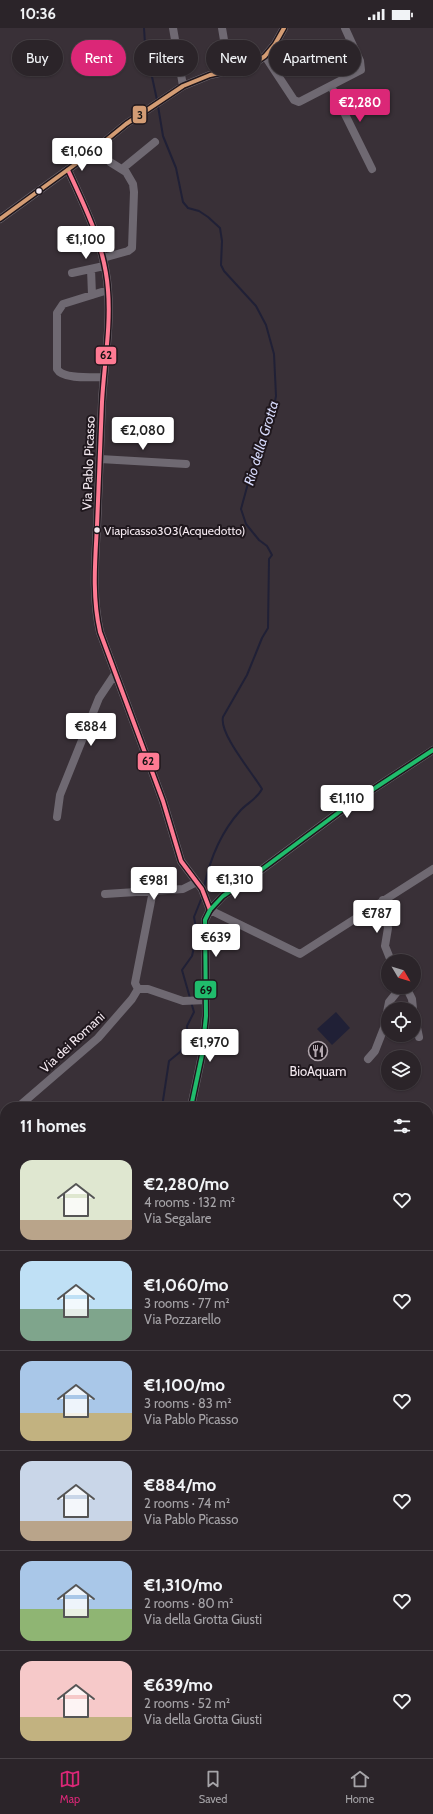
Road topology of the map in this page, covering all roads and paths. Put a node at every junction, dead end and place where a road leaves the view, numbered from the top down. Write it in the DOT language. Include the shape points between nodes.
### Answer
graph roads {
  1 [pos="173,28"];
  2 [pos="222,28"];
  3 [pos="284,28"];
  4 [pos="345,28"];
  5 [pos="224,40"];
  6 [pos="265,56"];
  7 [pos="261,59"];
  8 [pos="207,76"];
  9 [pos="183,86"];
  10 [pos="331,86"];
  11 [pos="155,142"];
  12 [pos="98,147"];
  13 [pos="122,169"];
  14 [pos="372,169"];
  15 [pos="68,170"];
  16 [pos="0,219"];
  17 [pos="103,258"];
  18 [pos="104,266"];
  19 [pos="91,269"];
  20 [pos="72,273"];
  21 [pos="108,290"];
  22 [pos="92,295"];
  23 [pos="104,377"];
  24 [pos="100,459"];
  25 [pos="186,464"];
  26 [pos="115,674"];
  27 [pos="433,750"];
  28 [pos="57,817"];
  29 [pos="433,869"];
  30 [pos="201,890"];
  31 [pos="153,891"];
  32 [pos="105,894"];
  33 [pos="383,900"];
  34 [pos="210,910"];
  35 [pos="388,954"];
  36 [pos="138,989"];
  37 [pos="395,994"];
  38 [pos="206,1000"];
  39 [pos="368,1059"];
  40 [pos="24,1102"];
  41 [pos="192,1102"];
  1 -- 9 [label="street"];
  2 -- 5 [label="street"];
  3 -- 6 [label="street"];
  4 -- 10 [label="street" via="362,68"];
  6 -- 7 [label="street"];
  6 -- 10 [label="street" via="297,102"];
  8 -- 9 [label="street"];
  9 -- 12 [label="street" via="126,124"];
  10 -- 14 [label="street"];
  11 -- 13 [label="street"];
  12 -- 13 [label="street" via="110,162"];
  12 -- 15 [label="street"];
  13 -- 17 [label="street" via="133,184 132,248"];
  15 -- 16 [label="street"];
  15 -- 17 [label="street, Via Pablo Picasso" via="96,232"];
  17 -- 18 [label="street, Via Pablo Picasso"];
  18 -- 19 [label="street"];
  18 -- 21 [label="street, Via Pablo Picasso"];
  19 -- 20 [label="street"];
  19 -- 22 [label="street"];
  21 -- 22 [label="street"];
  21 -- 23 [label="street, Via Pablo Picasso"];
  22 -- 23 [label="street" via="68,302 58,310 58,369 67,376"];
  23 -- 24 [label="street, Via Pablo Picasso"];
  24 -- 25 [label="street"];
  24 -- 26 [label="street, Via Pablo Picasso" via="94,598 100,632"];
  26 -- 28 [label="street" via="99,698 60,795"];
  26 -- 30 [label="street, Via Pablo Picasso" via="163,801 182,860"];
  27 -- 34 [label="street" via="346,807 223,896"];
  29 -- 33 [label="street"];
  30 -- 31 [label="street"];
  30 -- 34 [label="street, Via Pablo Picasso"];
  31 -- 32 [label="street"];
  31 -- 36 [label="street" via="135,983"];
  33 -- 34 [label="street" via="300,954"];
  33 -- 35 [label="street" via="388,928 385,946"];
  34 -- 38 [label="street" via="205,920"];
  36 -- 38 [label="street" via="148,989 183,1001"];
  36 -- 40 [label="street, Via dei Romani" via="98,1038"];
  37 -- 39 [label="street" via="389,1002 384,1028 375,1052"];
  38 -- 41 [label="street" via="202,1055"];
}
